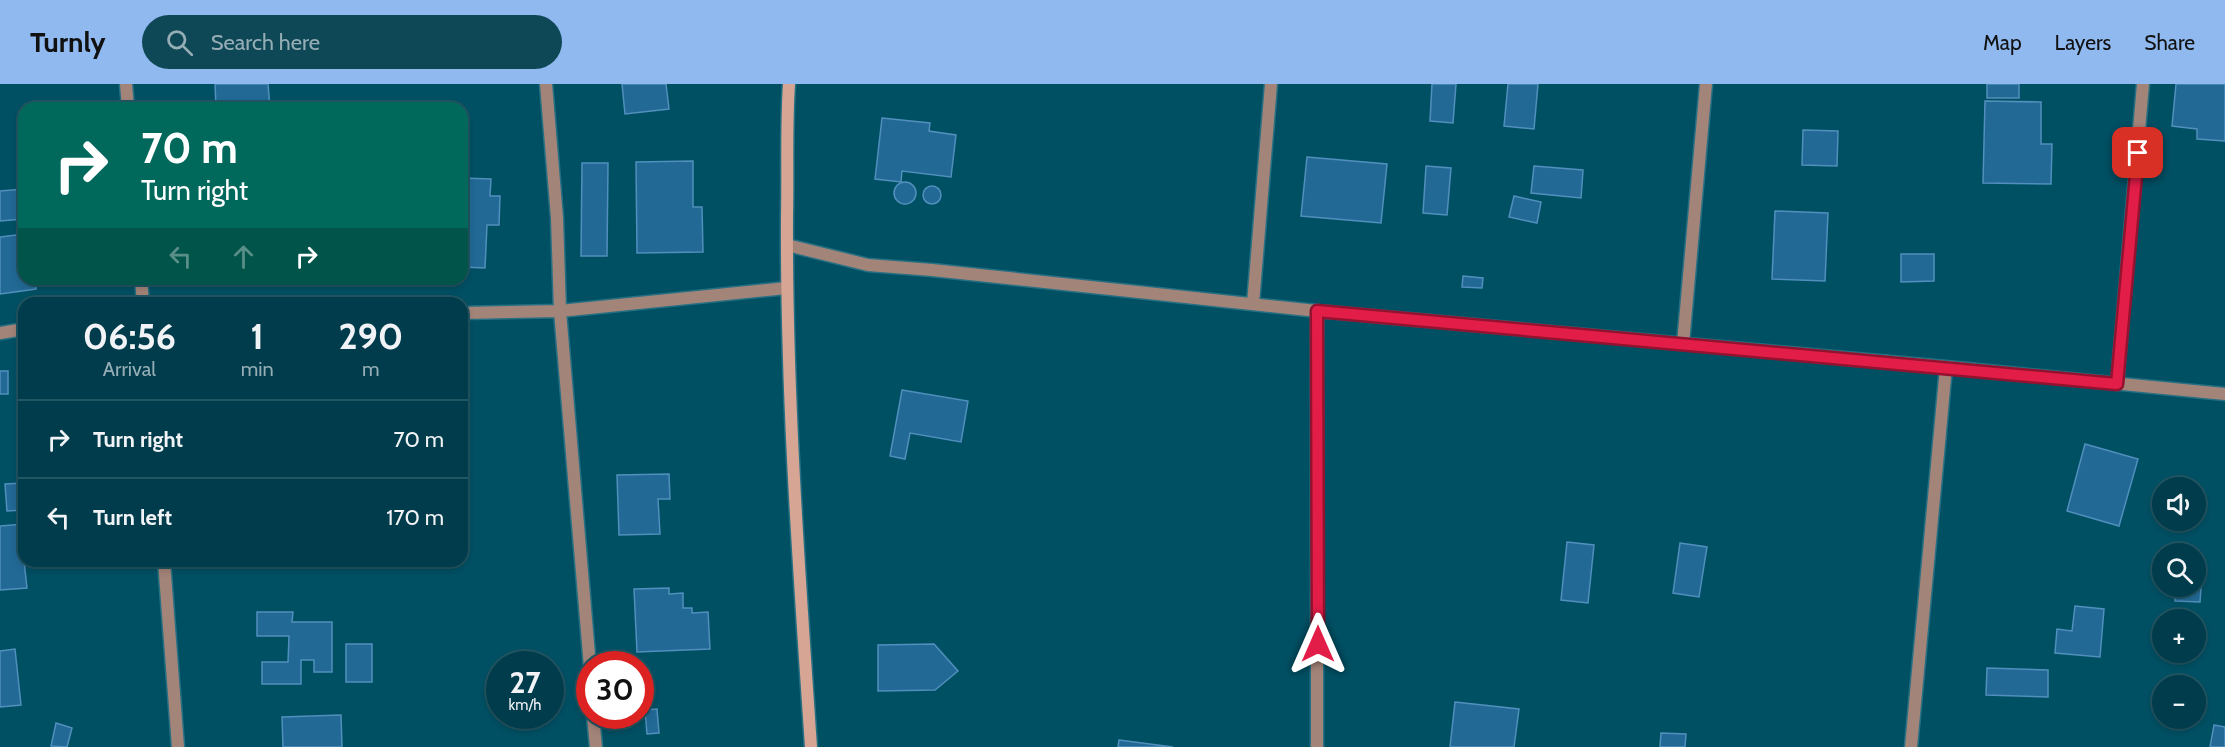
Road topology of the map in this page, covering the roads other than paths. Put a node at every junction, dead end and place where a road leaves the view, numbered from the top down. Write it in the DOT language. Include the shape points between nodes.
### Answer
graph roads {
  1 [pos="126,84"];
  2 [pos="546,84"];
  3 [pos="789,84"];
  4 [pos="1271,84"];
  5 [pos="1706,84"];
  6 [pos="2144,84"];
  7 [pos="128,102"];
  8 [pos="787,245"];
  9 [pos="787,288"];
  10 [pos="1253,304"];
  11 [pos="560,311"];
  12 [pos="1317,311"];
  13 [pos="468,313"];
  14 [pos="18,330"];
  15 [pos="0,333"];
  16 [pos="1683,344"];
  17 [pos="1946,367"];
  18 [pos="2117,384"];
  19 [pos="2225,394"];
  20 [pos="164,567"];
  21 [pos="589,651"];
  22 [pos="595,729"];
  23 [pos="178,747"];
  24 [pos="596,747"];
  25 [pos="811,747"];
  26 [pos="1317,747"];
  27 [pos="1911,747"];
  1 -- 7 [label="street"];
  2 -- 11 [label="street"];
  3 -- 8 [label="street"];
  4 -- 10 [label="street"];
  5 -- 16 [label="street"];
  6 -- 18 [label="street"];
  8 -- 9 [label="street"];
  8 -- 10 [label="street" via="868,265"];
  9 -- 11 [label="street"];
  9 -- 25 [label="street" via="794,491"];
  10 -- 12 [label="street"];
  11 -- 13 [label="street"];
  11 -- 21 [label="street"];
  12 -- 16 [label="street"];
  12 -- 26 [label="street"];
  14 -- 15 [label="street"];
  16 -- 17 [label="street"];
  17 -- 18 [label="street"];
  17 -- 27 [label="street"];
  18 -- 19 [label="street"];
  20 -- 23 [label="street"];
  22 -- 24 [label="street"];
}
